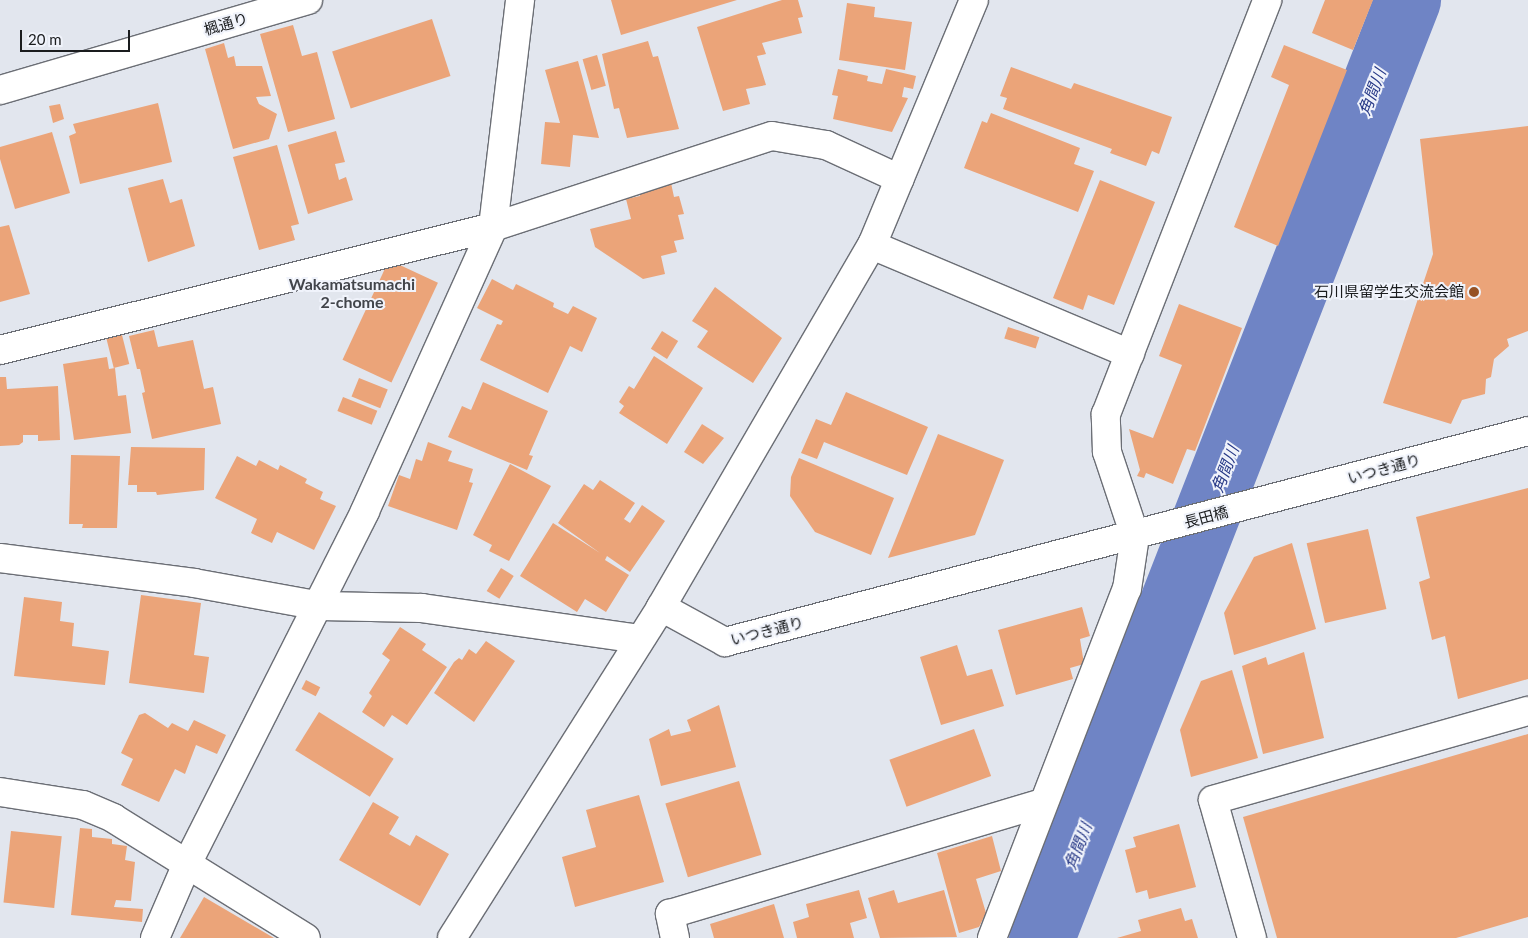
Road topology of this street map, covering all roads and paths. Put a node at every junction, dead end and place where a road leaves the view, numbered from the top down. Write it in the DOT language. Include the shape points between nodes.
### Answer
graph roads {
  1 [pos="308,0"];
  2 [pos="520,0"];
  3 [pos="974,0"];
  4 [pos="1267,0"];
  5 [pos="0,90"];
  6 [pos="900,179"];
  7 [pos="493,227"];
  8 [pos="872,245"];
  9 [pos="0,350"];
  10 [pos="1130,354"];
  11 [pos="1528,431"];
  12 [pos="1240,508"];
  13 [pos="1171,526"];
  14 [pos="1135,536"];
  15 [pos="0,558"];
  16 [pos="320,606"];
  17 [pos="661,607"];
  18 [pos="639,639"];
  19 [pos="1528,710"];
  20 [pos="0,792"];
  21 [pos="1044,803"];
  22 [pos="187,864"];
  23 [pos="155,938"];
  24 [pos="306,938"];
  25 [pos="452,938"];
  26 [pos="676,938"];
  27 [pos="992,938"];
  28 [pos="1252,938"];
  1 -- 5 [label="street, 楓通り"];
  2 -- 7 [label="street"];
  3 -- 6 [label="street"];
  4 -- 10 [label="street"];
  6 -- 7 [label="street" via="826,144 772,136"];
  6 -- 8 [label="street"];
  7 -- 9 [label="street"];
  7 -- 16 [label="street"];
  8 -- 10 [label="street"];
  8 -- 17 [label="street"];
  10 -- 14 [label="street" via="1106,414 1107,452"];
  11 -- 12 [label="street, いつき通り"];
  12 -- 13 [label="street, 長田橋"];
  13 -- 14 [label="street, いつき通り"];
  14 -- 17 [label="street, いつき通り" via="725,642"];
  14 -- 21 [label="street" via="1127,589"];
  15 -- 16 [label="street" via="194,583"];
  16 -- 18 [label="street" via="422,608"];
  16 -- 22 [label="street"];
  17 -- 18 [label="street"];
  18 -- 25 [label="street"];
  19 -- 28 [label="street" via="1213,800"];
  20 -- 22 [label="street" via="83,805 113,818"];
  21 -- 26 [label="street" via="670,914"];
  21 -- 27 [label="street"];
  22 -- 23 [label="street"];
  22 -- 24 [label="street"];
}
